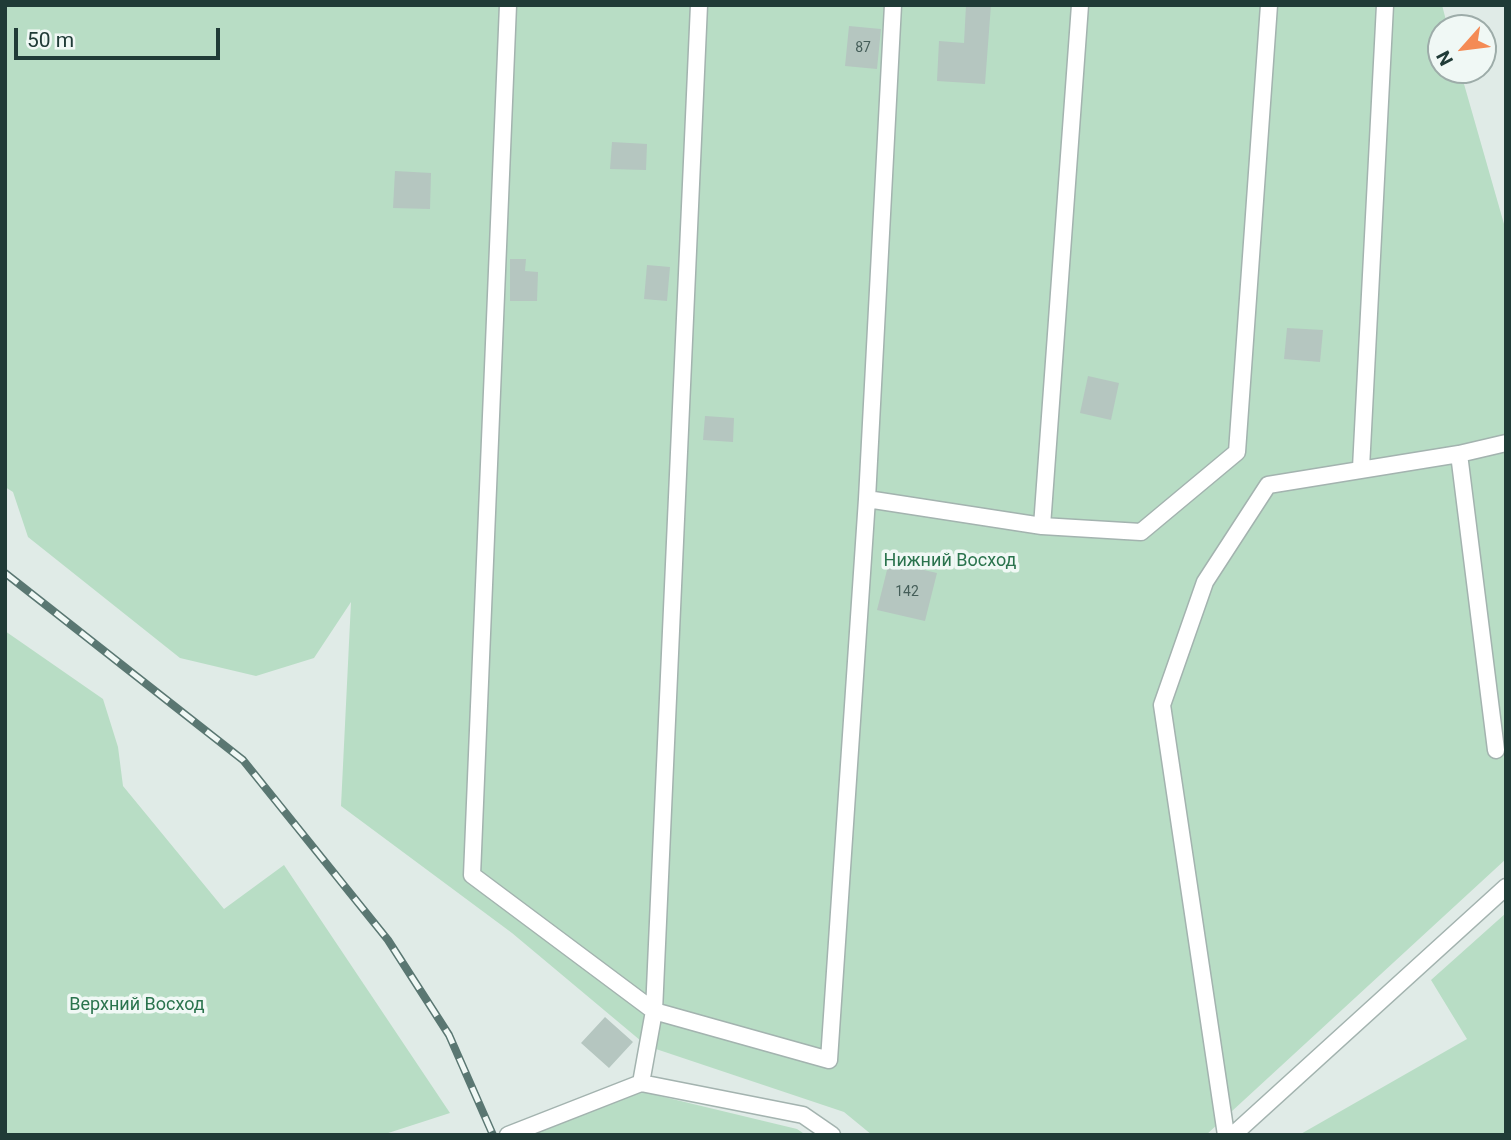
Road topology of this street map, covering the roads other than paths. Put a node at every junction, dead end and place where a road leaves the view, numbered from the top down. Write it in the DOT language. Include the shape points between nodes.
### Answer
graph roads {
  1 [pos="508,5"];
  2 [pos="699,5"];
  3 [pos="893,5"];
  4 [pos="1080,5"];
  5 [pos="1269,5"];
  6 [pos="1385,5"];
  7 [pos="1506,443"];
  8 [pos="1459,454"];
  9 [pos="1361,468"];
  10 [pos="867,499"];
  11 [pos="1042,526"];
  12 [pos="1496,750"];
  13 [pos="1506,887"];
  14 [pos="654,1011"];
  15 [pos="641,1083"];
  16 [pos="508,1135"];
  17 [pos="832,1135"];
  18 [pos="1226,1135"];
  19 [pos="1233,1135"];
  1 -- 14 [label="lane" via="472,875"];
  2 -- 14 [label="lane"];
  3 -- 10 [label="lane"];
  4 -- 11 [label="lane"];
  5 -- 11 [label="lane" via="1237,452 1141,533"];
  6 -- 9 [label="lane"];
  7 -- 8 [label="lane"];
  8 -- 9 [label="lane"];
  8 -- 12 [label="lane"];
  9 -- 18 [label="lane" via="1268,485 1205,582 1162,705"];
  10 -- 11 [label="lane"];
  10 -- 14 [label="lane" via="829,1060"];
  13 -- 19 [label="lane"];
  14 -- 15 [label="lane"];
  15 -- 16 [label="lane"];
  15 -- 17 [label="lane" via="803,1115"];
}
